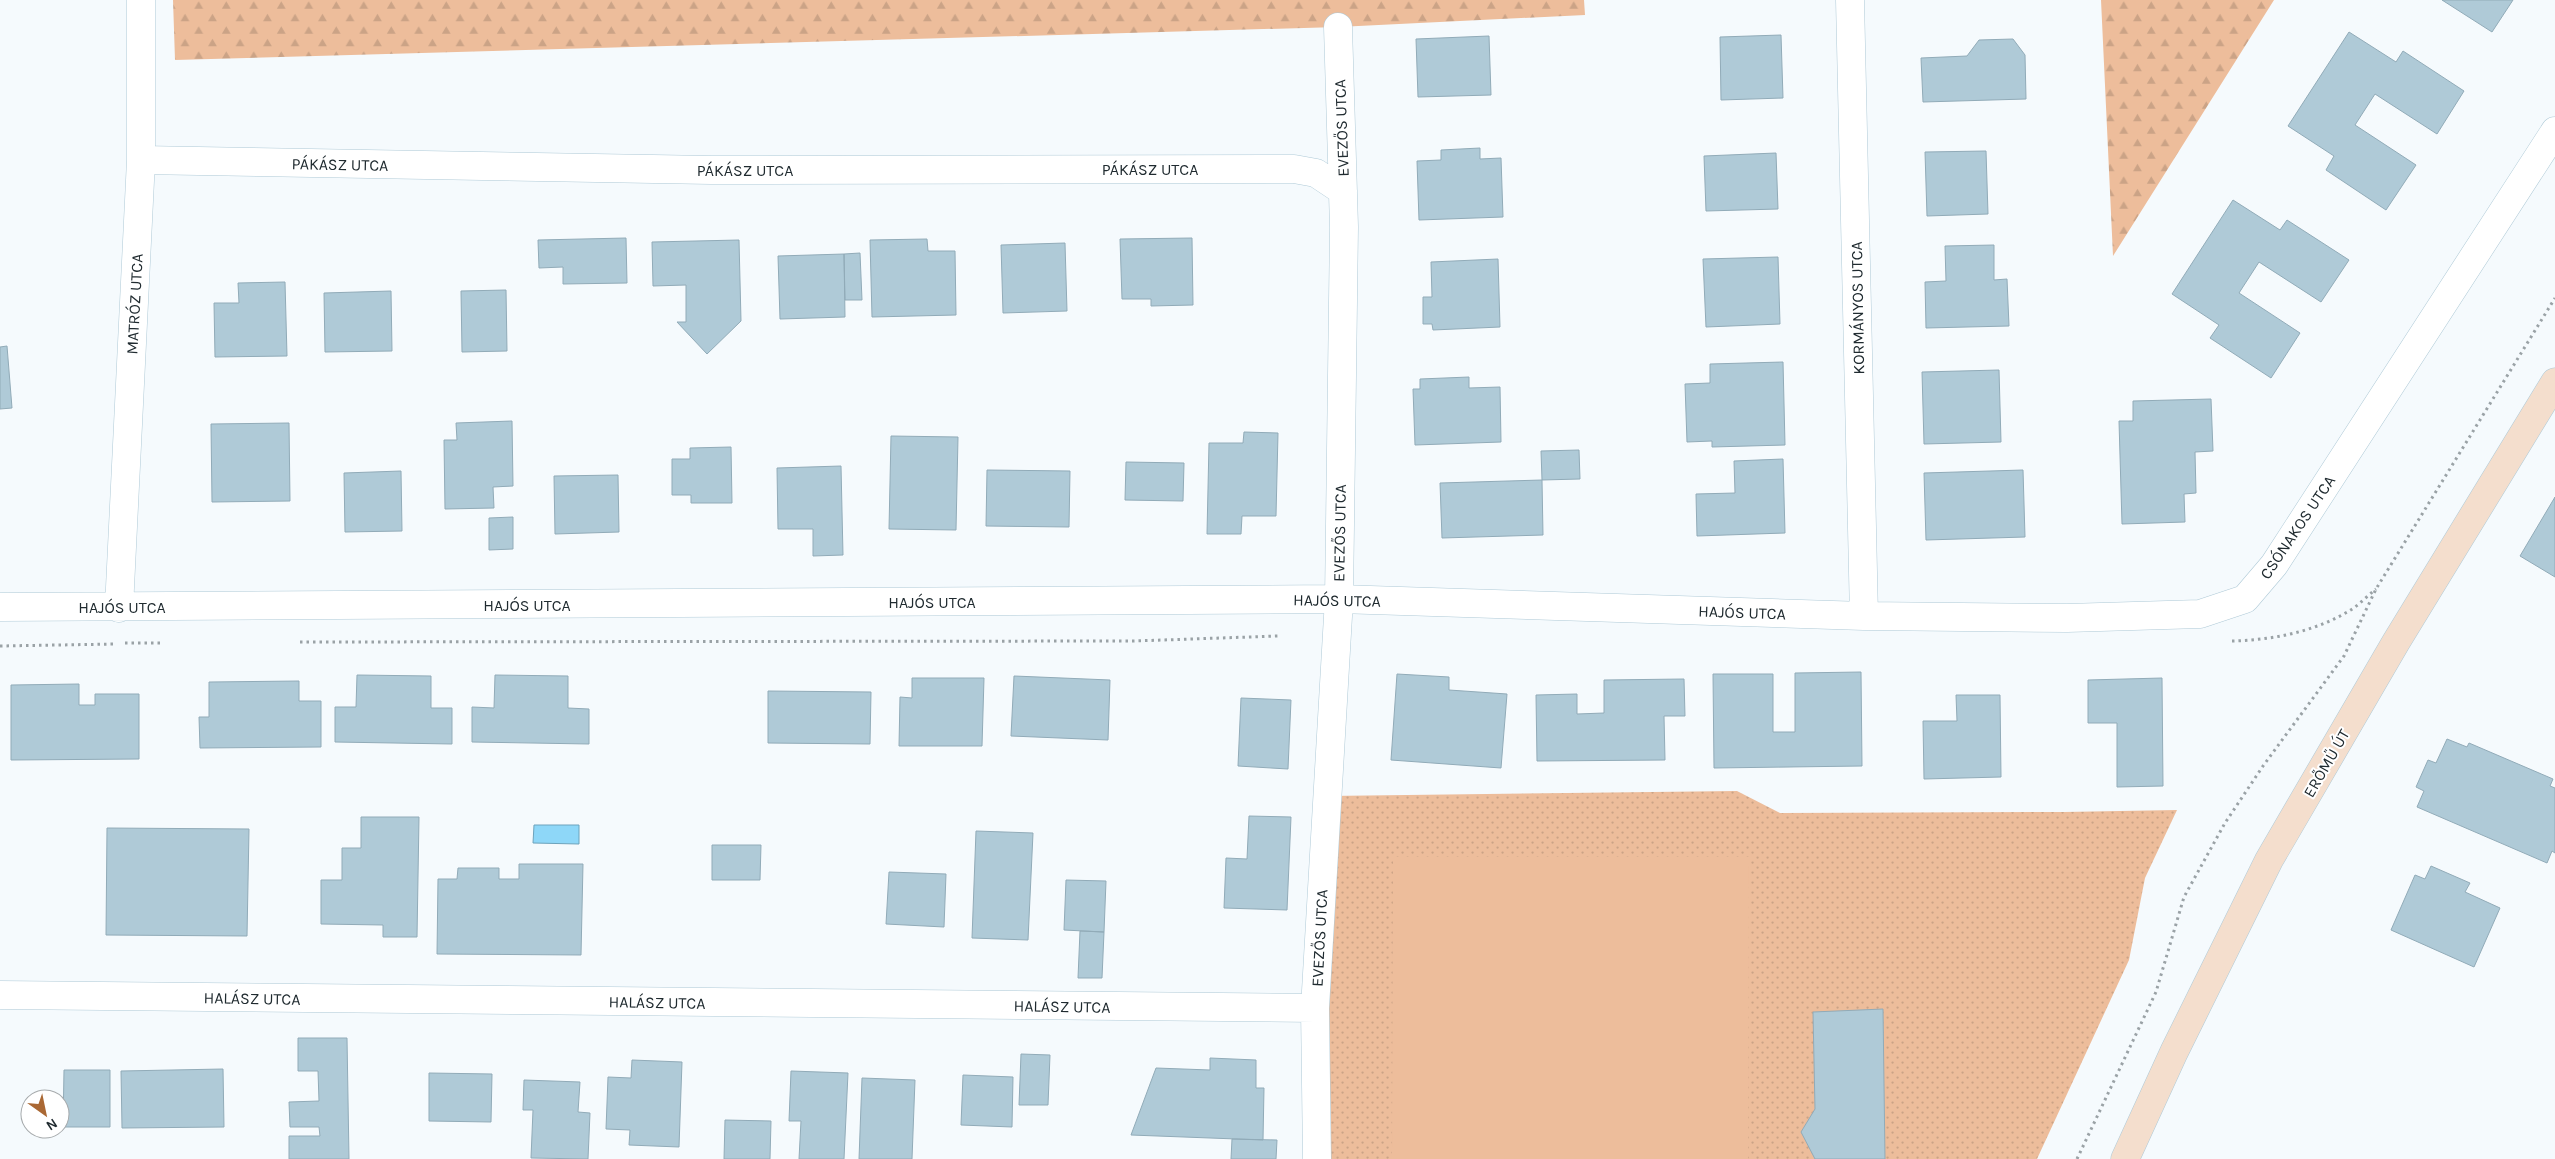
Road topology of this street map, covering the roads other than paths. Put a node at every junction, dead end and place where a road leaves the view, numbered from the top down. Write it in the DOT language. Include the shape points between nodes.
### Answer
graph roads {
  1 [pos="140,0"];
  2 [pos="1850,0"];
  3 [pos="1338,27"];
  4 [pos="2555,131"];
  5 [pos="141,160"];
  6 [pos="1343,191"];
  7 [pos="2555,382"];
  8 [pos="1338,600"];
  9 [pos="0,607"];
  10 [pos="119,608"];
  11 [pos="1864,616"];
  12 [pos="0,995"];
  13 [pos="1315,1008"];
  14 [pos="1317,1159"];
  15 [pos="2124,1159"];
  1 -- 5 [label="street, MATRÓZ UTCA"];
  2 -- 11 [label="street, KORMÁNYOS UTCA"];
  3 -- 6 [label="street, EVEZŐS UTCA"];
  4 -- 11 [label="street, CSÓNAKOS UTCA" via="2274,565 2245,599 2200,614 2067,618"];
  5 -- 6 [label="street, PÁKÁSZ UTCA" via="712,170 1294,169 1316,172"];
  5 -- 10 [label="street, MATRÓZ UTCA"];
  6 -- 8 [label="street, EVEZŐS UTCA"];
  7 -- 15 [label="street, ERŐMŰ ÚT" via="2396,642 2269,860"];
  8 -- 10 [label="street, HAJÓS UTCA"];
  8 -- 11 [label="street, HAJÓS UTCA"];
  8 -- 13 [label="street, EVEZŐS UTCA"];
  9 -- 10 [label="street, HAJÓS UTCA"];
  12 -- 13 [label="street, HALÁSZ UTCA"];
  13 -- 14 [label="street, EVEZŐS UTCA"];
}
